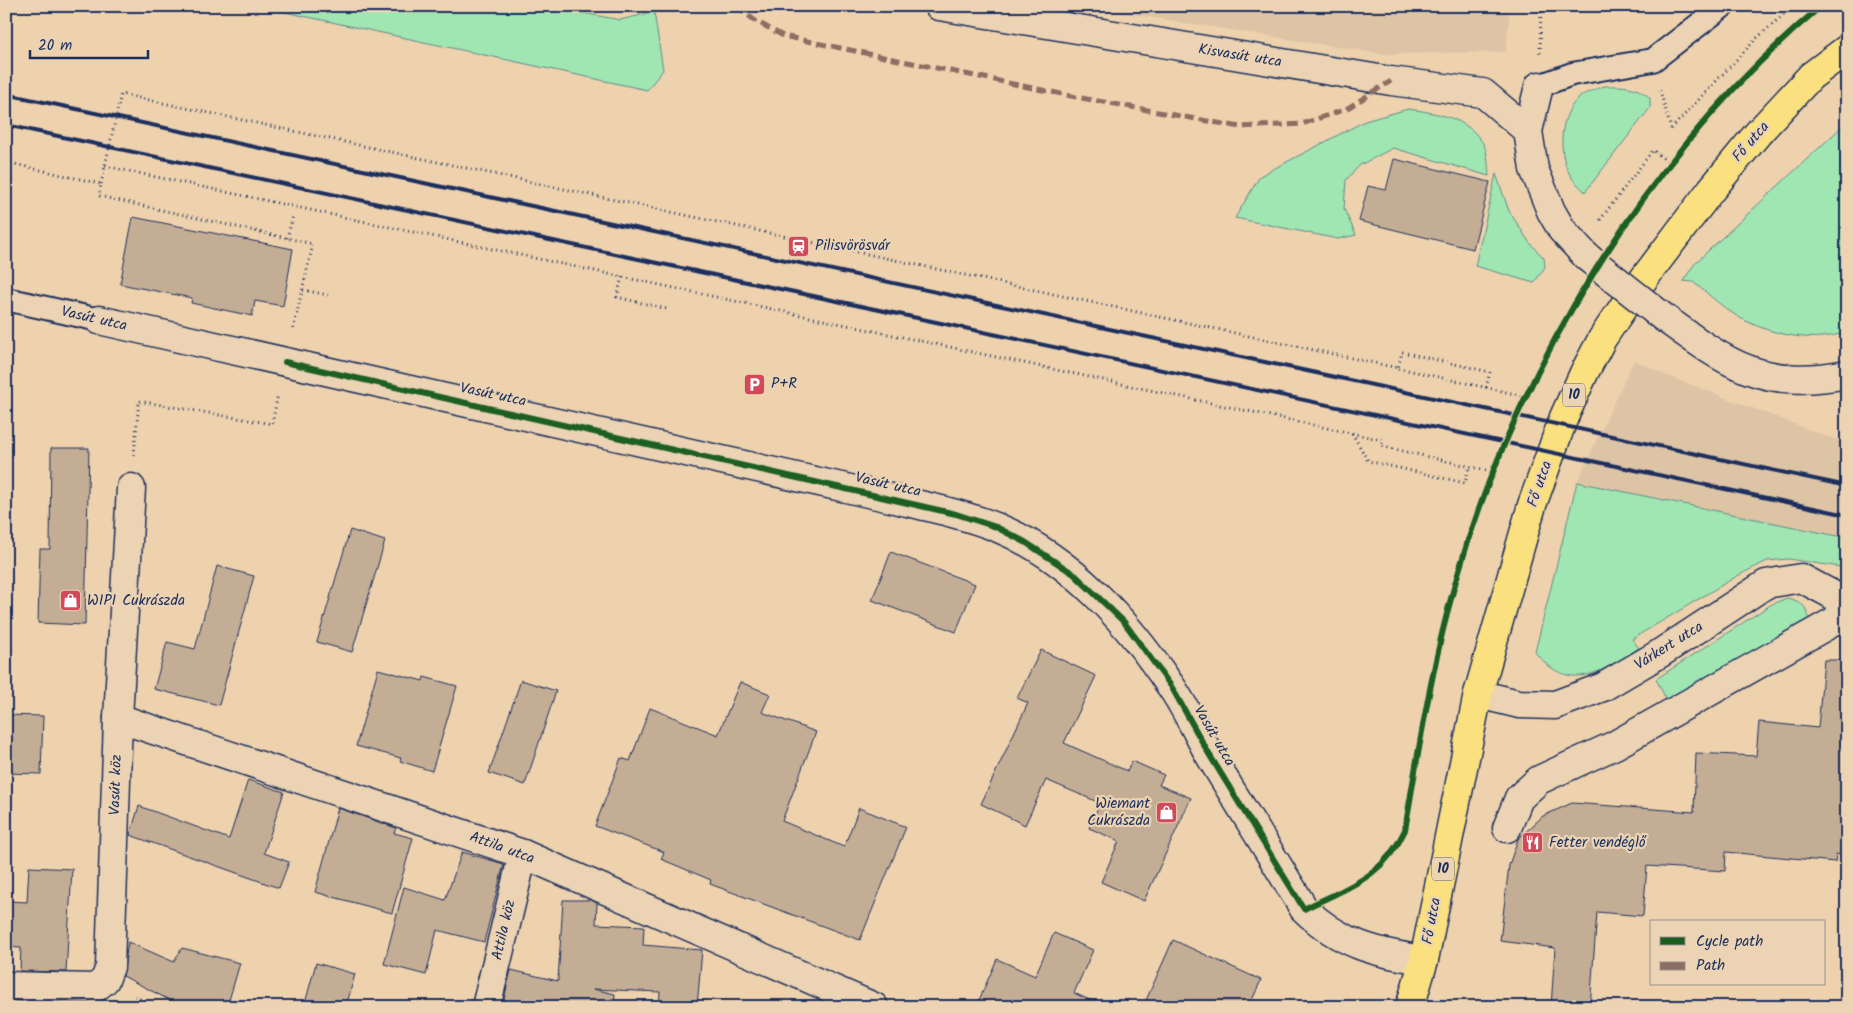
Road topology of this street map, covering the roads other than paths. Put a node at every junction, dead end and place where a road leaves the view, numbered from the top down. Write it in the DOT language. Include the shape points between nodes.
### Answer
graph roads {
  1 [pos="939,6"];
  2 [pos="1723,6"];
  3 [pos="1847,49"];
  4 [pos="1539,86"];
  5 [pos="1528,131"];
  6 [pos="6,299"];
  7 [pos="99,320"];
  8 [pos="1847,374"];
  9 [pos="131,488"];
  10 [pos="1847,612"];
  11 [pos="1478,694"];
  12 [pos="118,718"];
  13 [pos="1507,828"];
  14 [pos="523,854"];
  15 [pos="1424,960"];
  16 [pos="6,986"];
  17 [pos="486,1007"];
  18 [pos="874,1007"];
  19 [pos="1410,1007"];
  1 -- 5 [label="street, Kisvasút utca" via="1390,81 1483,93"];
  2 -- 4 [label="lane" via="1653,60 1572,74"];
  3 -- 11 [label="main road, Fő utca / 10" via="1811,76 1753,139 1663,252 1602,340 1564,417 1532,505"];
  4 -- 5 [label="street"];
  5 -- 8 [label="street, bridge" via="1541,191 1562,230 1582,252 1663,317 1735,366 1775,378 1816,380"];
  6 -- 7 [label="lane, Vasút utca"];
  7 -- 15 [label="street, Vasút utca" via="956,514 996,527 1074,574 1124,622 1171,686 1304,909 1321,925 1348,942 1385,955"];
  9 -- 12 [label="street, Vasút köz"];
  10 -- 11 [label="street, Várkert utca" via="1833,595 1801,578 1766,584 1603,687 1555,705 1519,704"];
  10 -- 13 [label="street, Várkert utca" via="1615,745 1539,780 1520,798"];
  11 -- 15 [label="main road, Fő utca / 10"];
  12 -- 14 [label="street, Attila utca"];
  12 -- 16 [label="street, Vasút köz" via="110,967 105,980 95,988"];
  14 -- 17 [label="street, Attila köz"];
  14 -- 18 [label="street, Attila utca"];
  15 -- 19 [label="main road, Fő utca / 10"];
}
